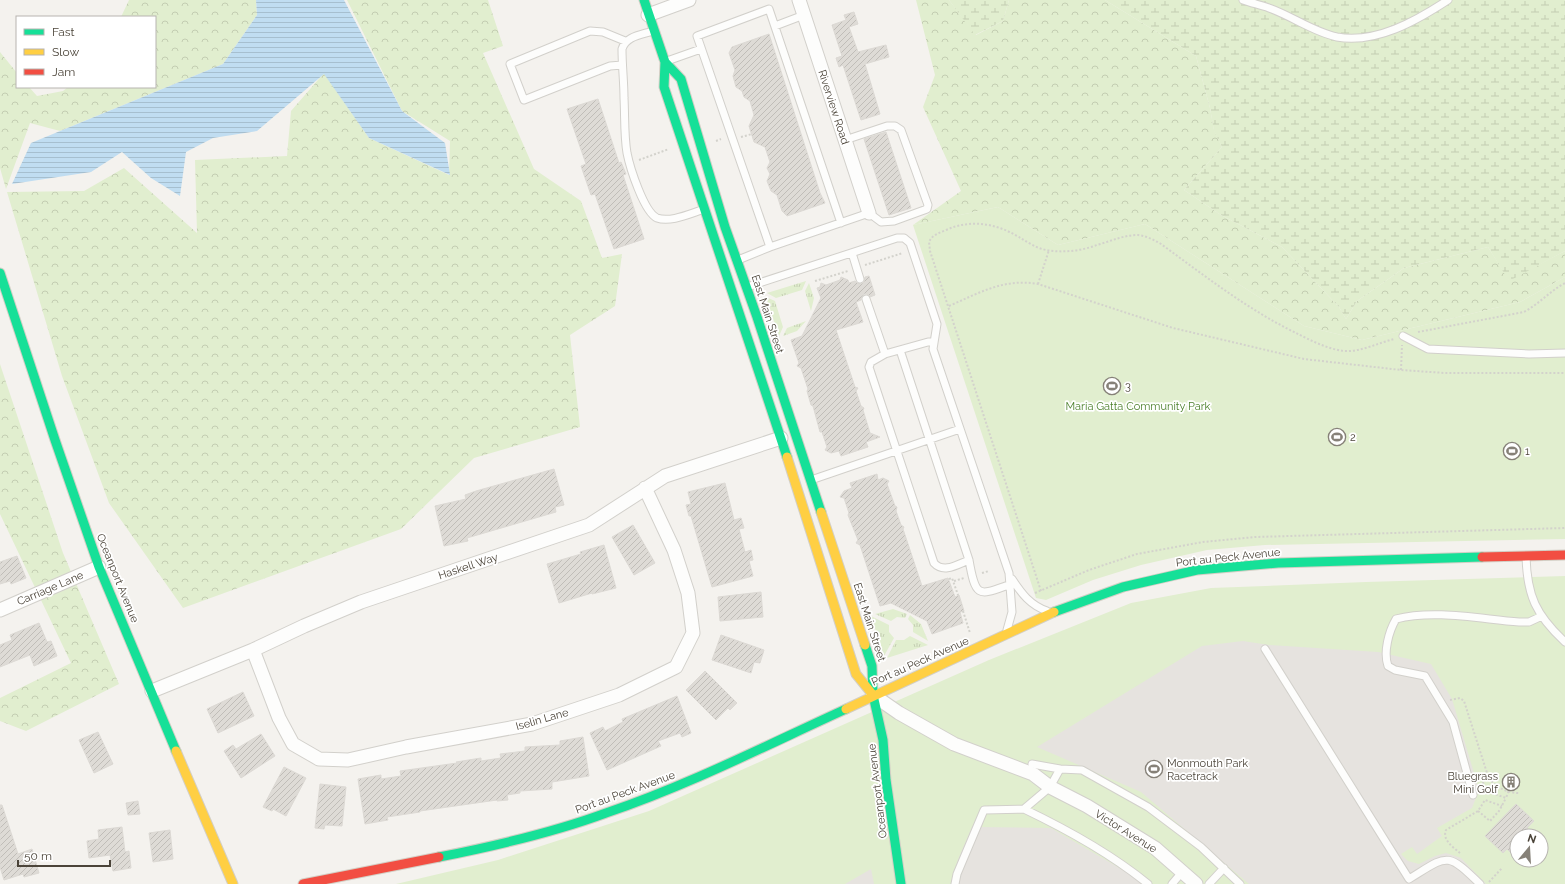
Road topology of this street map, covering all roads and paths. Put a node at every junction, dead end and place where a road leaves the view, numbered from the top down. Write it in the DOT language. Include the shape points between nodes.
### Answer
graph roads {
  1 [pos="644,0"];
  2 [pos="689,0"];
  3 [pos="799,0"];
  4 [pos="1243,0"];
  5 [pos="1448,0"];
  6 [pos="648,15"];
  7 [pos="804,15"];
  8 [pos="775,26"];
  9 [pos="653,31"];
  10 [pos="626,42"];
  11 [pos="701,49"];
  12 [pos="665,62"];
  13 [pos="622,65"];
  14 [pos="752,134"];
  15 [pos="740,138"];
  16 [pos="845,140"];
  17 [pos="670,149"];
  18 [pos="636,161"];
  19 [pos="705,209"];
  20 [pos="870,213"];
  21 [pos="842,223"];
  22 [pos="926,245"];
  23 [pos="929,246"];
  24 [pos="770,247"];
  25 [pos="1049,250"];
  26 [pos="905,252"];
  27 [pos="852,253"];
  28 [pos="738,260"];
  29 [pos="723,266"];
  30 [pos="862,266"];
  31 [pos="849,270"];
  32 [pos="0,273"];
  33 [pos="860,279"];
  34 [pos="815,281"];
  35 [pos="1565,283"];
  36 [pos="1038,284"];
  37 [pos="747,287"];
  38 [pos="866,298"];
  39 [pos="949,306"];
  40 [pos="1403,336"];
  41 [pos="934,342"];
  42 [pos="900,350"];
  43 [pos="1565,353"];
  44 [pos="885,354"];
  45 [pos="1401,370"];
  46 [pos="1565,373"];
  47 [pos="960,429"];
  48 [pos="781,438"];
  49 [pos="929,440"];
  50 [pos="897,451"];
  51 [pos="811,480"];
  52 [pos="645,488"];
  53 [pos="1565,528"];
  54 [pos="1565,555"];
  55 [pos="1526,556"];
  56 [pos="969,560"];
  57 [pos="99,567"];
  58 [pos="967,577"];
  59 [pos="949,579"];
  60 [pos="954,582"];
  61 [pos="1012,583"];
  62 [pos="994,590"];
  63 [pos="1041,591"];
  64 [pos="958,595"];
  65 [pos="1032,595"];
  66 [pos="1012,607"];
  67 [pos="0,610"];
  68 [pos="963,611"];
  69 [pos="1055,612"];
  70 [pos="1542,616"];
  71 [pos="970,633"];
  72 [pos="1005,635"];
  73 [pos="1565,642"];
  74 [pos="1264,649"];
  75 [pos="253,650"];
  76 [pos="152,691"];
  77 [pos="873,695"];
  78 [pos="1441,702"];
  79 [pos="954,744"];
  80 [pos="1032,764"];
  81 [pos="1060,769"];
  82 [pos="1469,780"];
  83 [pos="1050,787"];
  84 [pos="1510,788"];
  85 [pos="1509,791"];
  86 [pos="1519,793"];
  87 [pos="1473,795"];
  88 [pos="1506,798"];
  89 [pos="1502,806"];
  90 [pos="1024,809"];
  91 [pos="1478,811"];
  92 [pos="1463,856"];
  93 [pos="1224,868"];
  94 [pos="1502,868"];
  95 [pos="1183,871"];
  96 [pos="1488,881"];
  97 [pos="233,884"];
  98 [pos="303,884"];
  99 [pos="901,884"];
  100 [pos="956,884"];
  101 [pos="1148,884"];
  102 [pos="1172,884"];
  103 [pos="1196,884"];
  104 [pos="1209,884"];
  105 [pos="1240,884"];
  106 [pos="1480,884"];
  1 -- 6 [label="street, East Main Street"];
  2 -- 6 [label="street"];
  3 -- 7 [label="street, Riverview Road"];
  4 -- 5 [label="lane" via="1270,8 1323,33 1358,39 1379,35 1412,22"];
  6 -- 9 [label="street, East Main Street"];
  7 -- 8 [label="lane"];
  7 -- 16 [label="street, Riverview Road"];
  8 -- 11 [label="lane" via="769,9 696,36"];
  8 -- 21 [label="lane"];
  9 -- 10 [label="lane"];
  9 -- 12 [label="street, East Main Street"];
  10 -- 13 [label="lane" via="622,50"];
  10 -- 13 [label="lane" via="603,32 590,31 510,64 524,100 610,66"];
  11 -- 12 [label="lane"];
  11 -- 24 [label="lane"];
  12 -- 19 [label="street, East Main Street" via="664,87"];
  12 -- 28 [label="street, East Main Street" via="681,79"];
  13 -- 19 [label="lane" via="628,156 648,210 653,216 666,219"];
  14 -- 15 [label="path"];
  16 -- 20 [label="street, Riverview Road"];
  16 -- 20 [label="lane" via="887,126 896,126 901,130 928,205 926,209 894,221 881,222"];
  17 -- 18 [label="path"];
  19 -- 29 [label="street, East Main Street"];
  20 -- 21 [label="lane"];
  21 -- 24 [label="lane"];
  22 -- 23 [label="path"];
  23 -- 25 [label="path" via="932,238 949,229 966,224 983,224 998,227 1028,243"];
  23 -- 39 [label="path"];
  24 -- 28 [label="lane"];
  25 -- 36 [label="path"];
  25 -- 40 [label="path" via="1072,251 1124,236 1140,235 1161,244 1261,315 1322,345 1356,350"];
  26 -- 30 [label="path"];
  27 -- 33 [label="lane"];
  27 -- 37 [label="lane"];
  27 -- 41 [label="lane" via="897,238 904,238 910,242 937,324"];
  28 -- 29 [label="lane"];
  28 -- 37 [label="street, East Main Street"];
  29 -- 48 [label="street, East Main Street"];
  31 -- 34 [label="path"];
  32 -- 57 [label="street, Oceanport Avenue"];
  35 -- 40 [label="path" via="1524,312"];
  36 -- 39 [label="path" via="1004,284"];
  36 -- 45 [label="path" via="1173,328 1212,338 1304,359"];
  37 -- 51 [label="street, East Main Street"];
  38 -- 44 [label="lane"];
  39 -- 63 [label="path"];
  40 -- 43 [label="lane" via="1428,349 1529,354"];
  40 -- 45 [label="path"];
  41 -- 42 [label="lane"];
  41 -- 47 [label="lane" via="933,349"];
  42 -- 44 [label="lane"];
  42 -- 49 [label="lane"];
  44 -- 50 [label="lane" via="871,362 869,367"];
  45 -- 46 [label="path" via="1488,374"];
  47 -- 49 [label="lane"];
  47 -- 61 [label="lane"];
  48 -- 52 [label="street, Haskell Way" via="665,476"];
  48 -- 77 [label="street, East Main Street" via="856,674"];
  49 -- 50 [label="lane"];
  49 -- 56 [label="lane"];
  50 -- 51 [label="lane"];
  50 -- 56 [label="lane" via="934,563 939,568 946,568"];
  51 -- 77 [label="street, East Main Street" via="872,666"];
  52 -- 75 [label="street, Haskell Way" via="589,525 361,602"];
  52 -- 75 [label="street, Iselin Lane" via="674,550 688,593 692,633 676,667 620,694 532,724 348,760 318,759 293,744 279,718"];
  53 -- 63 [label="path" via="1203,542 1137,554 1089,570"];
  54 -- 55 [label="street, Port au Peck Avenue"];
  55 -- 69 [label="street, Port au Peck Avenue" via="1278,563 1197,570 1123,587"];
  55 -- 70 [label="lane" via="1532,598 1535,608"];
  56 -- 62 [label="lane" via="978,590 986,593"];
  57 -- 67 [label="street, Carriage Lane"];
  57 -- 76 [label="street, Oceanport Avenue"];
  58 -- 60 [label="path"];
  59 -- 60 [label="path" via="952,578"];
  60 -- 64 [label="path"];
  61 -- 62 [label="lane"];
  61 -- 66 [label="lane"];
  61 -- 69 [label="lane" via="1033,605"];
  62 -- 66 [label="lane" via="1006,592"];
  63 -- 65 [label="path"];
  66 -- 72 [label="lane"];
  68 -- 71 [label="path"];
  69 -- 72 [label="street, Port au Peck Avenue"];
  70 -- 73 [label="lane"];
  70 -- 78 [label="lane" via="1529,622 1445,615 1418,615 1396,619 1391,627 1386,660 1388,666 1395,670 1425,676"];
  72 -- 77 [label="street, Port au Peck Avenue"];
  74 -- 106 [label="lane" via="1409,879 1445,859 1458,864"];
  75 -- 76 [label="street, Haskell Way"];
  76 -- 97 [label="street, Oceanport Avenue"];
  77 -- 79 [label="street, Victor Avenue" via="899,714"];
  77 -- 98 [label="street, Port au Peck Avenue" via="678,786 629,806 534,835 463,852"];
  77 -- 99 [label="street, Oceanport Avenue" via="883,740"];
  78 -- 82 [label="lane" via="1453,722"];
  78 -- 85 [label="path" via="1457,698 1464,701 1488,776 1492,783"];
  79 -- 80 [label="street" via="977,743"];
  79 -- 83 [label="street, Victor Avenue" via="1028,772"];
  80 -- 81 [label="lane"];
  80 -- 83 [label="street" via="1041,771"];
  81 -- 83 [label="lane"];
  81 -- 93 [label="lane" via="1082,770 1148,807"];
  82 -- 87 [label="lane"];
  82 -- 88 [label="path" via="1480,774 1486,790"];
  83 -- 90 [label="lane"];
  83 -- 95 [label="street, Victor Avenue" via="1122,827 1155,848"];
  84 -- 85 [label="path"];
  85 -- 86 [label="path"];
  85 -- 88 [label="path"];
  88 -- 89 [label="path"];
  89 -- 91 [label="path" via="1485,800"];
  89 -- 91 [label="path" via="1490,821"];
  90 -- 100 [label="lane" via="984,810 957,874"];
  90 -- 101 [label="lane" via="1082,838"];
  91 -- 92 [label="path" via="1445,831 1448,842"];
  93 -- 104 [label="lane"];
  93 -- 105 [label="lane"];
  94 -- 96 [label="path"];
  95 -- 102 [label="lane"];
  95 -- 103 [label="street, Victor Avenue"];
}
